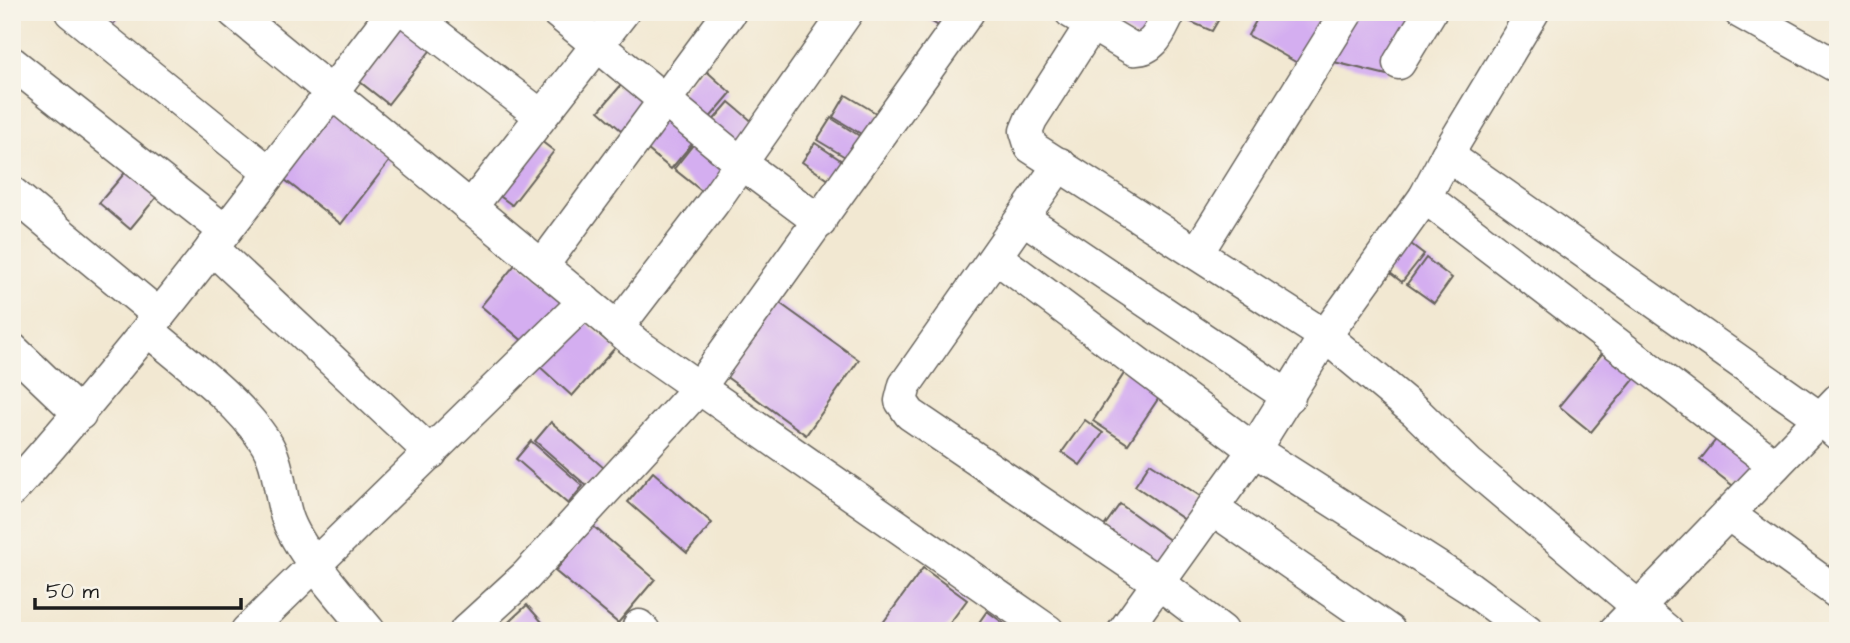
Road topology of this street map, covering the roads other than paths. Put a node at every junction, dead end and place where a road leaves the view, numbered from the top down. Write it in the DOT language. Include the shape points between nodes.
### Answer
graph roads {
  1 [pos="71,12"];
  2 [pos="234,12"];
  3 [pos="393,12"];
  4 [pos="407,12"];
  5 [pos="556,12"];
  6 [pos="623,12"];
  7 [pos="730,12"];
  8 [pos="847,12"];
  9 [pos="968,12"];
  10 [pos="1170,12"];
  11 [pos="1347,12"];
  12 [pos="1430,12"];
  13 [pos="1533,12"];
  14 [pos="1740,12"];
  15 [pos="1083,17"];
  16 [pos="597,47"];
  17 [pos="1399,63"];
  18 [pos="12,64"];
  19 [pos="1838,68"];
  20 [pos="330,94"];
  21 [pos="667,102"];
  22 [pos="540,115"];
  23 [pos="1447,155"];
  24 [pos="741,163"];
  25 [pos="1060,164"];
  26 [pos="270,173"];
  27 [pos="12,193"];
  28 [pos="1425,197"];
  29 [pos="470,208"];
  30 [pos="1023,218"];
  31 [pos="820,222"];
  32 [pos="219,240"];
  33 [pos="1197,253"];
  34 [pos="996,257"];
  35 [pos="542,266"];
  36 [pos="584,301"];
  37 [pos="153,322"];
  38 [pos="618,328"];
  39 [pos="1325,336"];
  40 [pos="12,349"];
  41 [pos="699,388"];
  42 [pos="1289,397"];
  43 [pos="80,414"];
  44 [pos="1832,418"];
  45 [pos="1254,450"];
  46 [pos="431,453"];
  47 [pos="1775,465"];
  48 [pos="14,484"];
  49 [pos="1213,509"];
  50 [pos="1728,514"];
  51 [pos="316,566"];
  52 [pos="1159,583"];
  53 [pos="1838,593"];
  54 [pos="1636,607"];
  55 [pos="247,631"];
  56 [pos="369,631"];
  57 [pos="466,631"];
  58 [pos="1048,631"];
  59 [pos="1124,631"];
  60 [pos="1222,631"];
  61 [pos="1390,631"];
  62 [pos="1528,631"];
  63 [pos="1615,631"];
  64 [pos="1667,631"];
  1 -- 26 [label="street"];
  2 -- 20 [label="street"];
  3 -- 20 [label="street"];
  4 -- 22 [label="street"];
  5 -- 16 [label="street"];
  6 -- 16 [label="street"];
  7 -- 21 [label="street"];
  8 -- 24 [label="street"];
  9 -- 31 [label="street"];
  10 -- 15 [label="street" via="1151,45 1142,50 1133,49"];
  11 -- 33 [label="street"];
  12 -- 17 [label="street"];
  13 -- 23 [label="street"];
  14 -- 19 [label="street"];
  15 -- 25 [label="street" via="1026,131 1031,147"];
  16 -- 21 [label="street"];
  16 -- 22 [label="street"];
  18 -- 32 [label="street"];
  20 -- 26 [label="street"];
  20 -- 29 [label="street"];
  21 -- 24 [label="street"];
  21 -- 35 [label="street"];
  22 -- 29 [label="street"];
  23 -- 28 [label="street"];
  23 -- 44 [label="street"];
  24 -- 31 [label="street"];
  24 -- 38 [label="street"];
  25 -- 30 [label="street"];
  25 -- 33 [label="street"];
  26 -- 32 [label="street"];
  27 -- 37 [label="street"];
  28 -- 39 [label="street"];
  28 -- 47 [label="street"];
  29 -- 35 [label="street"];
  30 -- 34 [label="street"];
  30 -- 42 [label="street"];
  31 -- 41 [label="street"];
  32 -- 37 [label="street"];
  32 -- 46 [label="street"];
  33 -- 39 [label="street"];
  34 -- 45 [label="street"];
  34 -- 52 [label="street" via="905,385 901,401 910,414"];
  35 -- 36 [label="street"];
  36 -- 38 [label="street"];
  36 -- 46 [label="street"];
  37 -- 43 [label="street"];
  37 -- 51 [label="street" via="267,443 284,493 287,519"];
  38 -- 41 [label="street"];
  39 -- 42 [label="street"];
  39 -- 54 [label="street"];
  40 -- 43 [label="street"];
  41 -- 57 [label="street" via="526,576"];
  41 -- 58 [label="street"];
  42 -- 45 [label="street"];
  43 -- 48 [label="street"];
  44 -- 47 [label="street"];
  45 -- 49 [label="street"];
  45 -- 62 [label="street" via="1470,588"];
  46 -- 51 [label="street"];
  47 -- 50 [label="street"];
  49 -- 52 [label="street"];
  49 -- 61 [label="street"];
  50 -- 53 [label="street"];
  50 -- 54 [label="street"];
  51 -- 55 [label="street"];
  51 -- 56 [label="street"];
  52 -- 59 [label="street"];
  52 -- 60 [label="street"];
  54 -- 63 [label="street"];
  54 -- 64 [label="street"];
}
